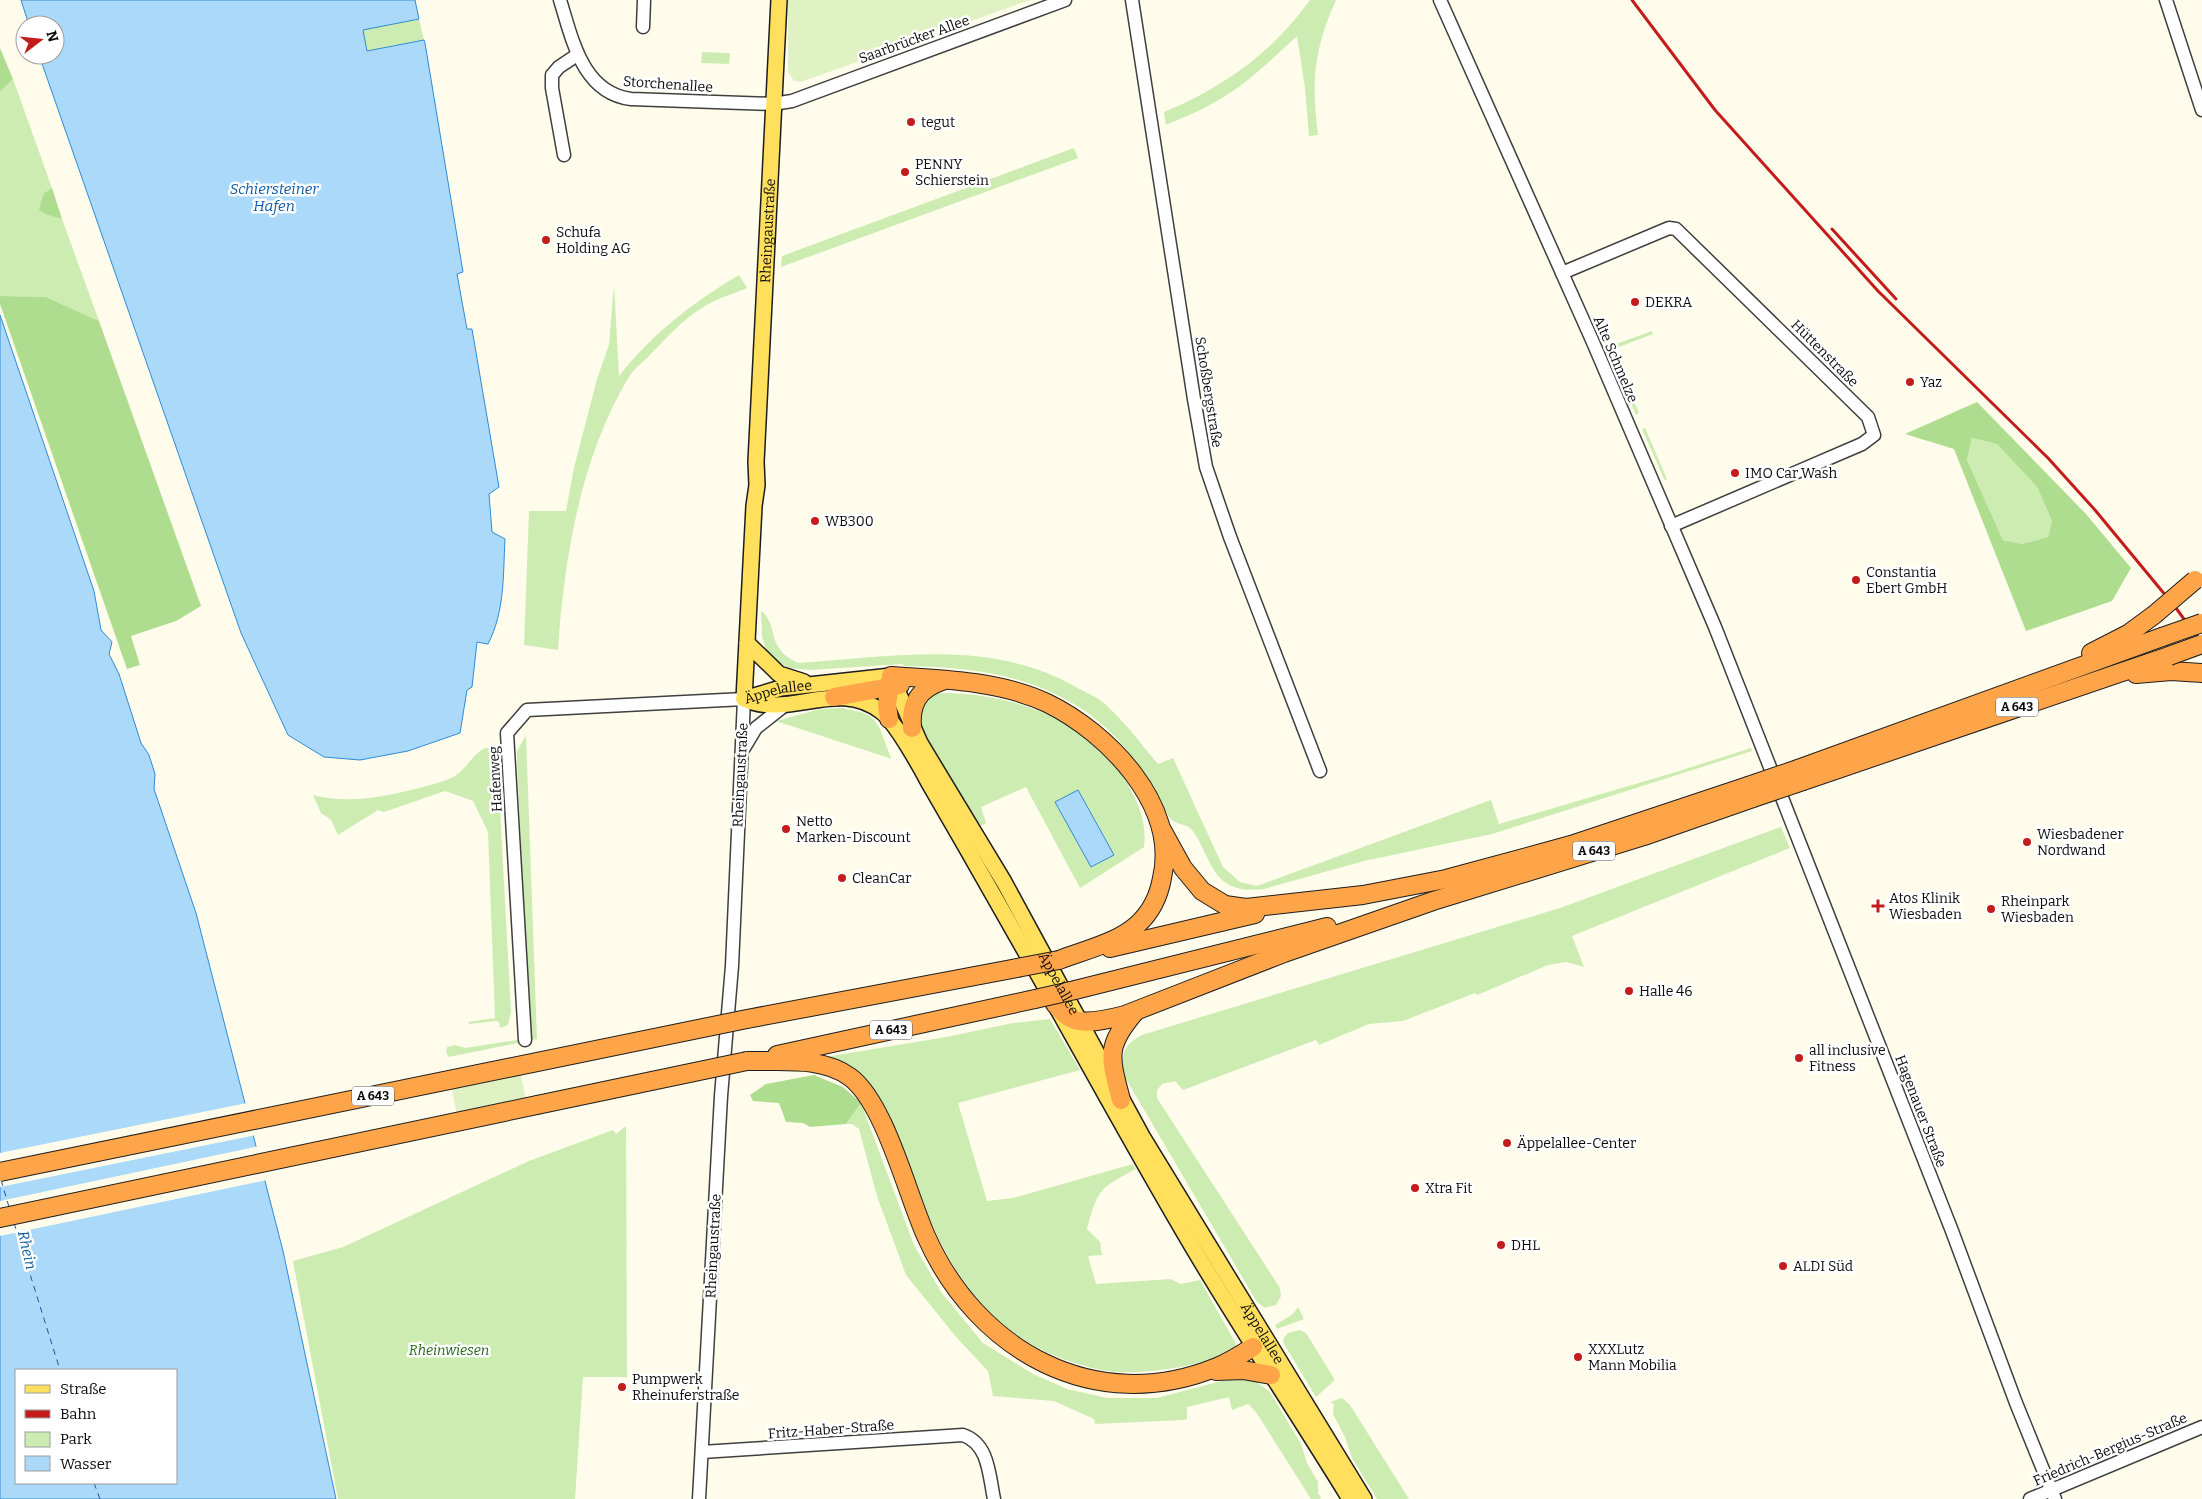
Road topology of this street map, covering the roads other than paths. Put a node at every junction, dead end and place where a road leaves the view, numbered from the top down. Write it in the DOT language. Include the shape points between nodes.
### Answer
graph roads {
  1 [pos="560,0"];
  2 [pos="644,0"];
  3 [pos="779,0"];
  4 [pos="1065,0"];
  5 [pos="1132,0"];
  6 [pos="1440,0"];
  7 [pos="2166,0"];
  8 [pos="643,27"];
  9 [pos="577,55"];
  10 [pos="773,104"];
  11 [pos="2202,110"];
  12 [pos="564,155"];
  13 [pos="1562,273"];
  14 [pos="1671,526"];
  15 [pos="2199,575"];
  16 [pos="2202,623"];
  17 [pos="747,643"];
  18 [pos="2202,644"];
  19 [pos="2202,672"];
  20 [pos="946,680"];
  21 [pos="2035,682"];
  22 [pos="2094,682"];
  23 [pos="892,683"];
  24 [pos="810,684"];
  25 [pos="834,697"];
  26 [pos="744,698"];
  27 [pos="785,706"];
  28 [pos="889,719"];
  29 [pos="912,728"];
  30 [pos="1756,734"];
  31 [pos="741,758"];
  32 [pos="1320,771"];
  33 [pos="1801,775"];
  34 [pos="1751,792"];
  35 [pos="1162,830"];
  36 [pos="1310,901"];
  37 [pos="1433,901"];
  38 [pos="1059,960"];
  39 [pos="1055,1004"];
  40 [pos="1135,1012"];
  41 [pos="1081,1021"];
  42 [pos="525,1040"];
  43 [pos="747,1061"];
  44 [pos="1121,1100"];
  45 [pos="0,1172"];
  46 [pos="0,1218"];
  47 [pos="1260,1343"];
  48 [pos="1203,1372"];
  49 [pos="1272,1375"];
  50 [pos="2202,1427"];
  51 [pos="702,1452"];
  52 [pos="2053,1494"];
  53 [pos="700,1499"];
  54 [pos="994,1499"];
  55 [pos="1350,1499"];
  56 [pos="1364,1499"];
  57 [pos="2030,1499"];
  1 -- 9 [label="street, Storchenallee"];
  2 -- 8 [label="street"];
  3 -- 10 [label="main road, Rheingaustraße"];
  4 -- 10 [label="street, Saarbrücker Allee" via="792,101"];
  5 -- 32 [label="street, Schoßbergstraße" via="1206,467"];
  6 -- 13 [label="street, Alte Schmelze"];
  7 -- 11 [label="street"];
  9 -- 10 [label="street, Storchenallee" via="593,79 625,98"];
  9 -- 12 [label="street" via="552,75"];
  10 -- 17 [label="main road, Rheingaustraße" via="756,462 751,492 754,506"];
  13 -- 14 [label="street, Alte Schmelze"];
  13 -- 14 [label="street, Hüttenstraße" via="1669,228 1676,228 1868,417 1874,435 1862,444"];
  14 -- 30 [label="street, Alte Schmelze" via="1715,627"];
  15 -- 21 [label="highway, bridge" via="2128,634"];
  16 -- 21 [label="highway, A 643, bridge"];
  17 -- 24 [label="main road" via="779,674"];
  17 -- 26 [label="main road, Rheingaustraße"];
  18 -- 22 [label="highway, A 643, bridge"];
  19 -- 22 [label="highway" via="2143,673"];
  20 -- 23 [label="highway"];
  20 -- 29 [label="highway" via="928,688 916,699"];
  20 -- 35 [label="highway" via="980,683 1021,693 1080,722 1122,759 1148,798"];
  21 -- 33 [label="highway, A 643"];
  22 -- 33 [label="highway, A 643"];
  23 -- 24 [label="main road, Äppelallee"];
  23 -- 25 [label="highway"];
  23 -- 28 [label="highway" via="887,705"];
  23 -- 29 [label="main road, Äppelallee"];
  24 -- 26 [label="main road, Äppelallee" via="769,690"];
  25 -- 27 [label="main road, Äppelallee"];
  25 -- 28 [label="main road, Äppelallee" via="864,702"];
  26 -- 27 [label="main road, Äppelallee" via="758,704"];
  26 -- 31 [label="street, Rheingaustraße"];
  26 -- 42 [label="street, Hafenweg" via="528,710 507,733"];
  27 -- 31 [label="street" via="753,731"];
  28 -- 39 [label="main road, Äppelallee"];
  29 -- 41 [label="main road, Äppelallee" via="1000,875"];
  30 -- 52 [label="street, Hagenauer Straße"];
  31 -- 51 [label="street, Rheingaustraße"];
  33 -- 34 [label="highway, A 643, bridge"];
  34 -- 36 [label="highway, A 643" via="1446,879 1387,892"];
  34 -- 37 [label="highway, A 643" via="1644,836"];
  35 -- 36 [label="highway" via="1192,881 1225,905 1246,908"];
  35 -- 38 [label="highway" via="1164,870 1157,896 1145,916 1115,938"];
  36 -- 38 [label="highway, A 643"];
  37 -- 40 [label="highway" via="1284,953"];
  37 -- 43 [label="highway, A 643, bridge" via="1075,990"];
  38 -- 45 [label="highway, A 643, bridge" via="747,1019"];
  39 -- 41 [label="highway" via="1070,1019"];
  39 -- 47 [label="main road, Äppelallee" via="1152,1178"];
  40 -- 41 [label="highway"];
  40 -- 44 [label="highway" via="1115,1039 1112,1049"];
  41 -- 44 [label="main road, Äppelallee"];
  43 -- 46 [label="highway, A 643, bridge"];
  43 -- 48 [label="highway" via="818,1064 841,1071 865,1092 883,1125 917,1216 938,1260 980,1317 1016,1348 1053,1368 1094,1381 1154,1382"];
  44 -- 47 [label="main road, Äppelallee"];
  47 -- 48 [label="highway"];
  47 -- 49 [label="main road, Äppelallee"];
  47 -- 56 [label="main road, Äppelallee"];
  48 -- 49 [label="highway" via="1243,1370"];
  49 -- 55 [label="main road, Äppelallee"];
  50 -- 52 [label="street, Friedrich-Bergius-Straße"];
  51 -- 53 [label="street, Rheingaustraße"];
  51 -- 54 [label="street, Fritz-Haber-Straße" via="963,1435 975,1441 983,1452"];
  52 -- 57 [label="street, Friedrich-Bergius-Straße"];
}
